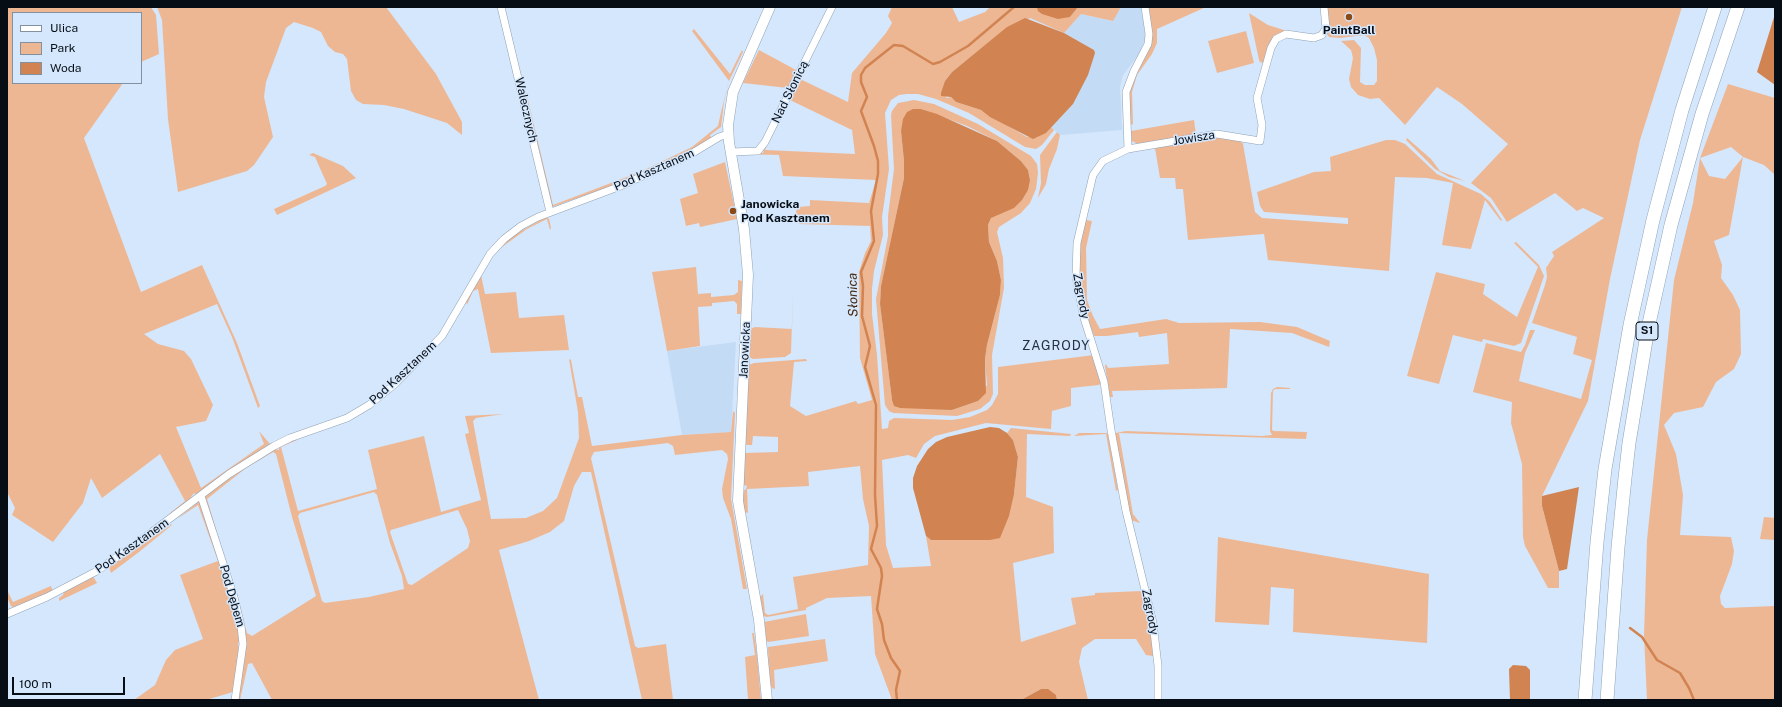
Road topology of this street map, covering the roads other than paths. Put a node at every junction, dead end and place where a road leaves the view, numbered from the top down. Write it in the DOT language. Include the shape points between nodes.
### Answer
graph roads {
  1 [pos="501,7"];
  2 [pos="770,7"];
  3 [pos="832,7"];
  4 [pos="1145,7"];
  5 [pos="1324,7"];
  6 [pos="1715,7"];
  7 [pos="1738,7"];
  8 [pos="728,134"];
  9 [pos="1128,149"];
  10 [pos="731,152"];
  11 [pos="550,212"];
  12 [pos="200,496"];
  13 [pos="7,614"];
  14 [pos="235,700"];
  15 [pos="767,700"];
  16 [pos="1158,700"];
  17 [pos="1585,700"];
  18 [pos="1608,700"];
  1 -- 11 [label="street, Walecznych"];
  2 -- 8 [label="street, Janowicka" via="733,92"];
  3 -- 10 [label="street, Nad Słonicą" via="765,142 758,151"];
  4 -- 9 [label="street" via="1148,44 1126,92"];
  5 -- 9 [label="street, Jowisza" via="1326,28 1320,37 1286,34 1276,39 1271,48 1257,98 1262,125 1260,140 1217,134"];
  6 -- 17 [label="highway, S1" via="1682,110 1653,220 1630,325 1605,469"];
  7 -- 18 [label="highway, S1" via="1700,122 1671,225 1648,328 1625,478"];
  8 -- 10 [label="street, Janowicka"];
  8 -- 11 [label="street, Pod Kasztanem" via="719,136 692,154 625,184"];
  9 -- 16 [label="street, Zagrody" via="1103,161 1093,174 1077,243 1076,277 1084,318 1104,382 1110,430 1126,511 1154,623"];
  10 -- 15 [label="street, Janowicka" via="744,229 748,275 738,501 759,620"];
  11 -- 12 [label="street, Pod Kasztanem" via="521,226 496,246 478,271 442,336 380,397 347,418 274,446"];
  12 -- 13 [label="street, Pod Kasztanem" via="95,572"];
  12 -- 14 [label="street, Pod Dębem" via="234,597 241,626 243,644"];
}
